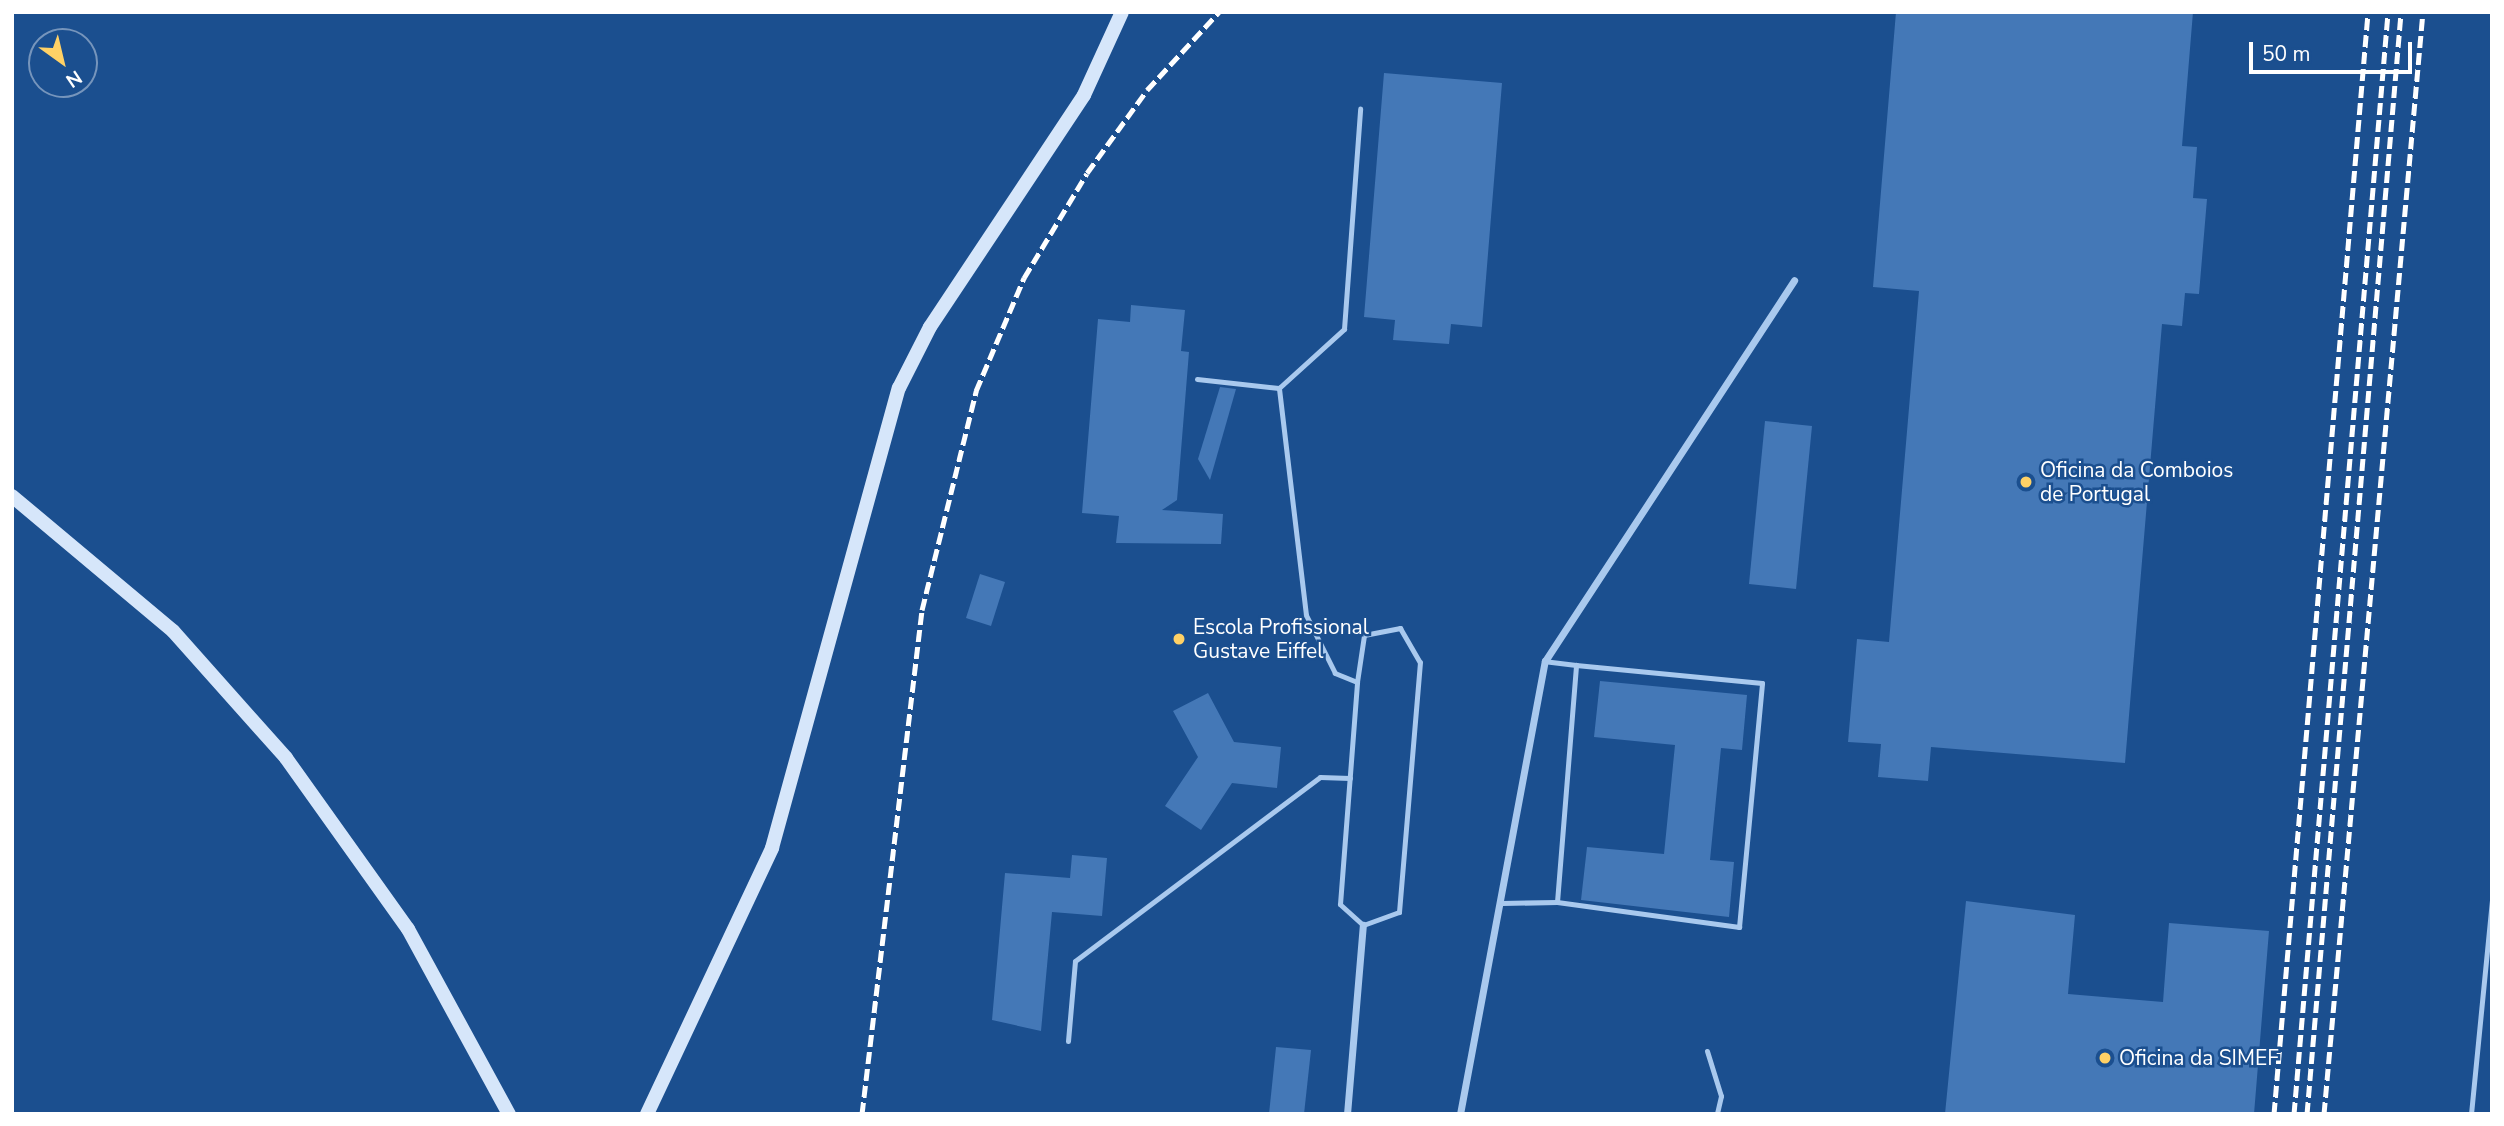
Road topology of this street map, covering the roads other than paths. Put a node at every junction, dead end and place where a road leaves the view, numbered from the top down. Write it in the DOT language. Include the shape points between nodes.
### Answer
graph roads {
  1 [pos="1122,12"];
  2 [pos="1360,109"];
  3 [pos="1794,280"];
  4 [pos="1197,379"];
  5 [pos="1279,388"];
  6 [pos="12,496"];
  7 [pos="1545,661"];
  8 [pos="1576,665"];
  9 [pos="1357,682"];
  10 [pos="1350,778"];
  11 [pos="2492,898"];
  12 [pos="1557,902"];
  13 [pos="1502,903"];
  14 [pos="1363,925"];
  15 [pos="1068,1041"];
  16 [pos="1707,1051"];
  17 [pos="509,1114"];
  18 [pos="647,1114"];
  19 [pos="1348,1114"];
  20 [pos="1460,1114"];
  21 [pos="1717,1114"];
  22 [pos="2471,1114"];
  1 -- 18 [label="street" via="1084,95 930,327 899,388 772,848"];
  2 -- 5 [label="lane" via="1343,329"];
  3 -- 7 [label="street"];
  4 -- 5 [label="lane"];
  5 -- 9 [label="lane" via="1306,615 1335,673"];
  6 -- 17 [label="street" via="173,631 286,758 408,929"];
  7 -- 8 [label="lane"];
  7 -- 13 [label="street"];
  8 -- 12 [label="lane"];
  8 -- 12 [label="lane" via="1762,683 1739,927"];
  9 -- 10 [label="lane"];
  9 -- 14 [label="lane" via="1364,635 1399,628 1420,663 1399,912"];
  10 -- 14 [label="lane" via="1340,904"];
  10 -- 15 [label="lane" via="1320,777 1075,961"];
  11 -- 22 [label="lane"];
  12 -- 13 [label="lane"];
  13 -- 20 [label="street"];
  14 -- 19 [label="street"];
  16 -- 21 [label="lane" via="1721,1096"];
}
